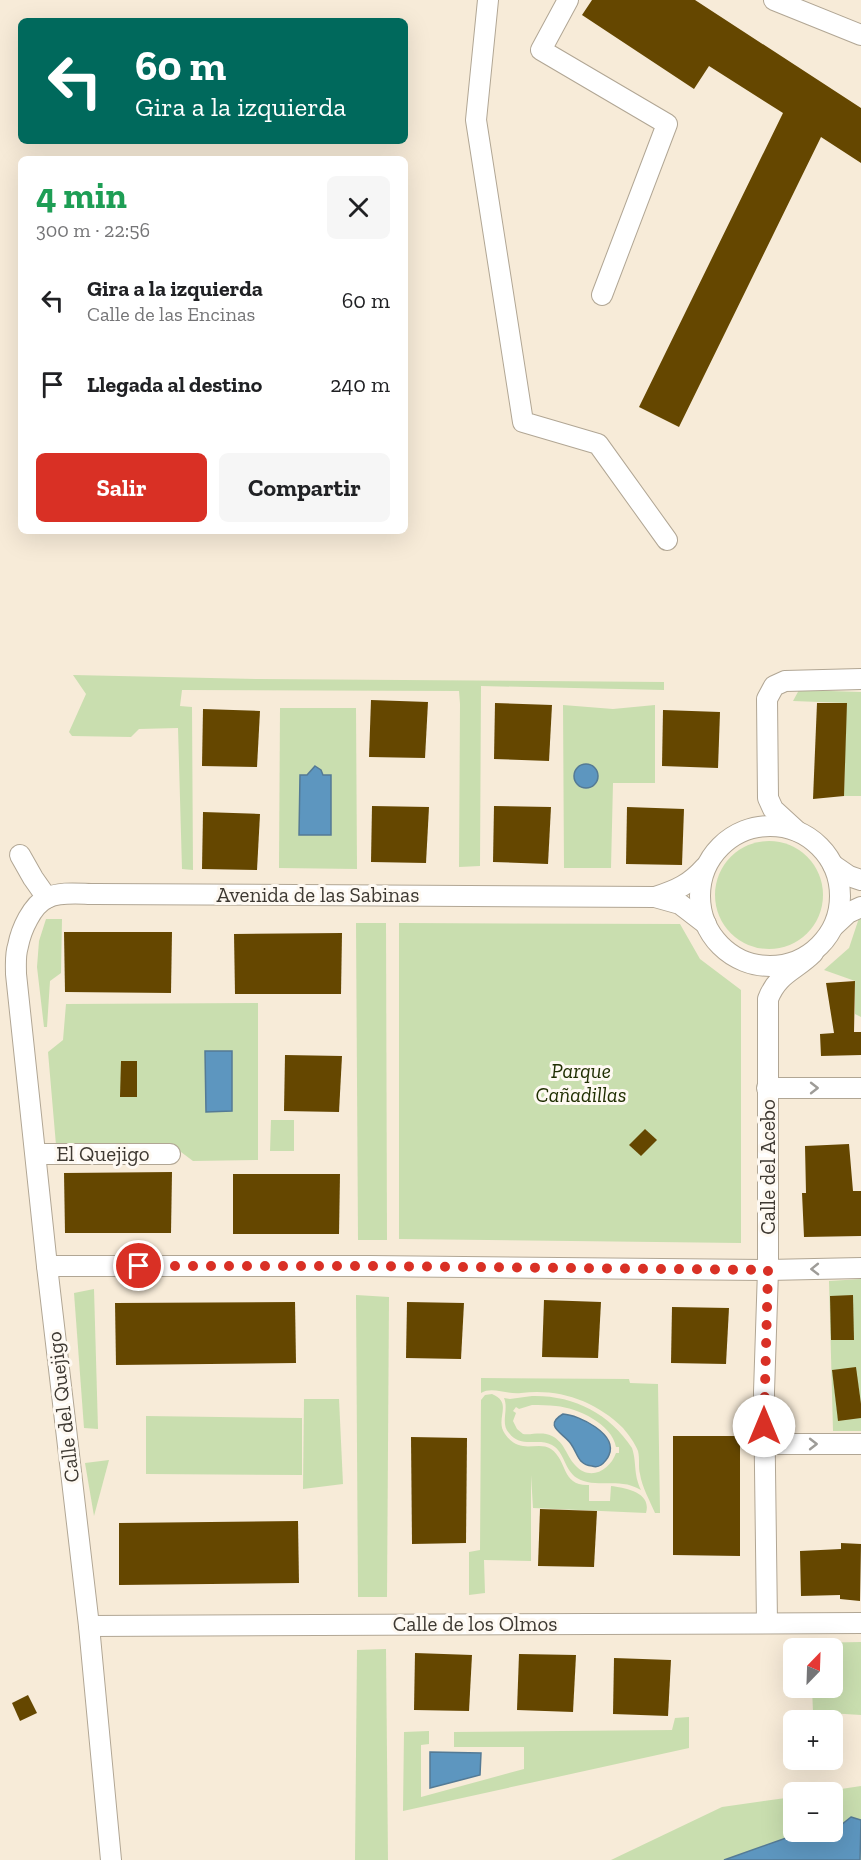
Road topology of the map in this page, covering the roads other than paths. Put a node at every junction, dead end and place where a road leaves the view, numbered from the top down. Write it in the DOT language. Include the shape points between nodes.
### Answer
graph roads {
  1 [pos="488,0"];
  2 [pos="568,0"];
  3 [pos="774,0"];
  4 [pos="861,34"];
  5 [pos="602,296"];
  6 [pos="667,540"];
  7 [pos="861,679"];
  8 [pos="768,798"];
  9 [pos="797,832"];
  10 [pos="737,834"];
  11 [pos="20,855"];
  12 [pos="708,864"];
  13 [pos="833,864"];
  14 [pos="861,880"];
  15 [pos="655,897"];
  16 [pos="47,898"];
  17 [pos="861,907"];
  18 [pos="706,924"];
  19 [pos="834,926"];
  20 [pos="813,953"];
  21 [pos="740,960"];
  22 [pos="768,999"];
  23 [pos="767,1088"];
  24 [pos="861,1088"];
  25 [pos="36,1154"];
  26 [pos="170,1154"];
  27 [pos="47,1266"];
  28 [pos="861,1268"];
  29 [pos="768,1270"];
  30 [pos="764,1444"];
  31 [pos="861,1444"];
  32 [pos="766,1623"];
  33 [pos="861,1623"];
  34 [pos="88,1626"];
  35 [pos="111,1860"];
  1 -- 6 [label="street" via="476,120 523,422 598,444"];
  2 -- 5 [label="street" via="541,50 667,124"];
  3 -- 4 [label="street"];
  7 -- 8 [label="street" via="786,681 774,686 767,699"];
  8 -- 9 [label="street" via="772,809"];
  8 -- 10 [label="street" via="759,817"];
  9 -- 10 [label="street" via="768,826"];
  9 -- 13 [label="street" via="814,842"];
  10 -- 12 [label="street" via="720,847"];
  11 -- 16 [label="street"];
  12 -- 15 [label="street, Avenida de las Sabinas" via="677,891"];
  12 -- 18 [label="street" via="700,896"];
  13 -- 14 [label="street"];
  13 -- 19 [label="street" via="843,892"];
  15 -- 16 [label="street, Avenida de las Sabinas" via="95,894"];
  15 -- 18 [label="street, Avenida de las Sabinas" via="680,904"];
  16 -- 25 [label="street, Calle del Quejigo" via="30,918 16,955"];
  17 -- 19 [label="street"];
  18 -- 21 [label="street" via="716,941"];
  19 -- 20 [label="street"];
  20 -- 21 [label="street" via="781,966 759,966"];
  20 -- 22 [label="street" via="779,979"];
  21 -- 22 [label="street, Calle del Acebo" via="759,978"];
  22 -- 23 [label="street, Calle del Acebo"];
  23 -- 24 [label="street, one-way"];
  23 -- 29 [label="street, Calle del Acebo"];
  25 -- 26 [label="street, El Quejigo"];
  25 -- 27 [label="street, Calle del Quejigo"];
  27 -- 29 [label="street"];
  27 -- 34 [label="street, Calle del Quejigo"];
  28 -- 29 [label="street, one-way"];
  29 -- 30 [label="street, Calle del Acebo"];
  30 -- 31 [label="street, one-way"];
  30 -- 32 [label="street, Calle del Acebo"];
  32 -- 33 [label="street, Calle de los Olmos"];
  32 -- 34 [label="street, Calle de los Olmos"];
  34 -- 35 [label="street, Calle del Quejigo"];
}
